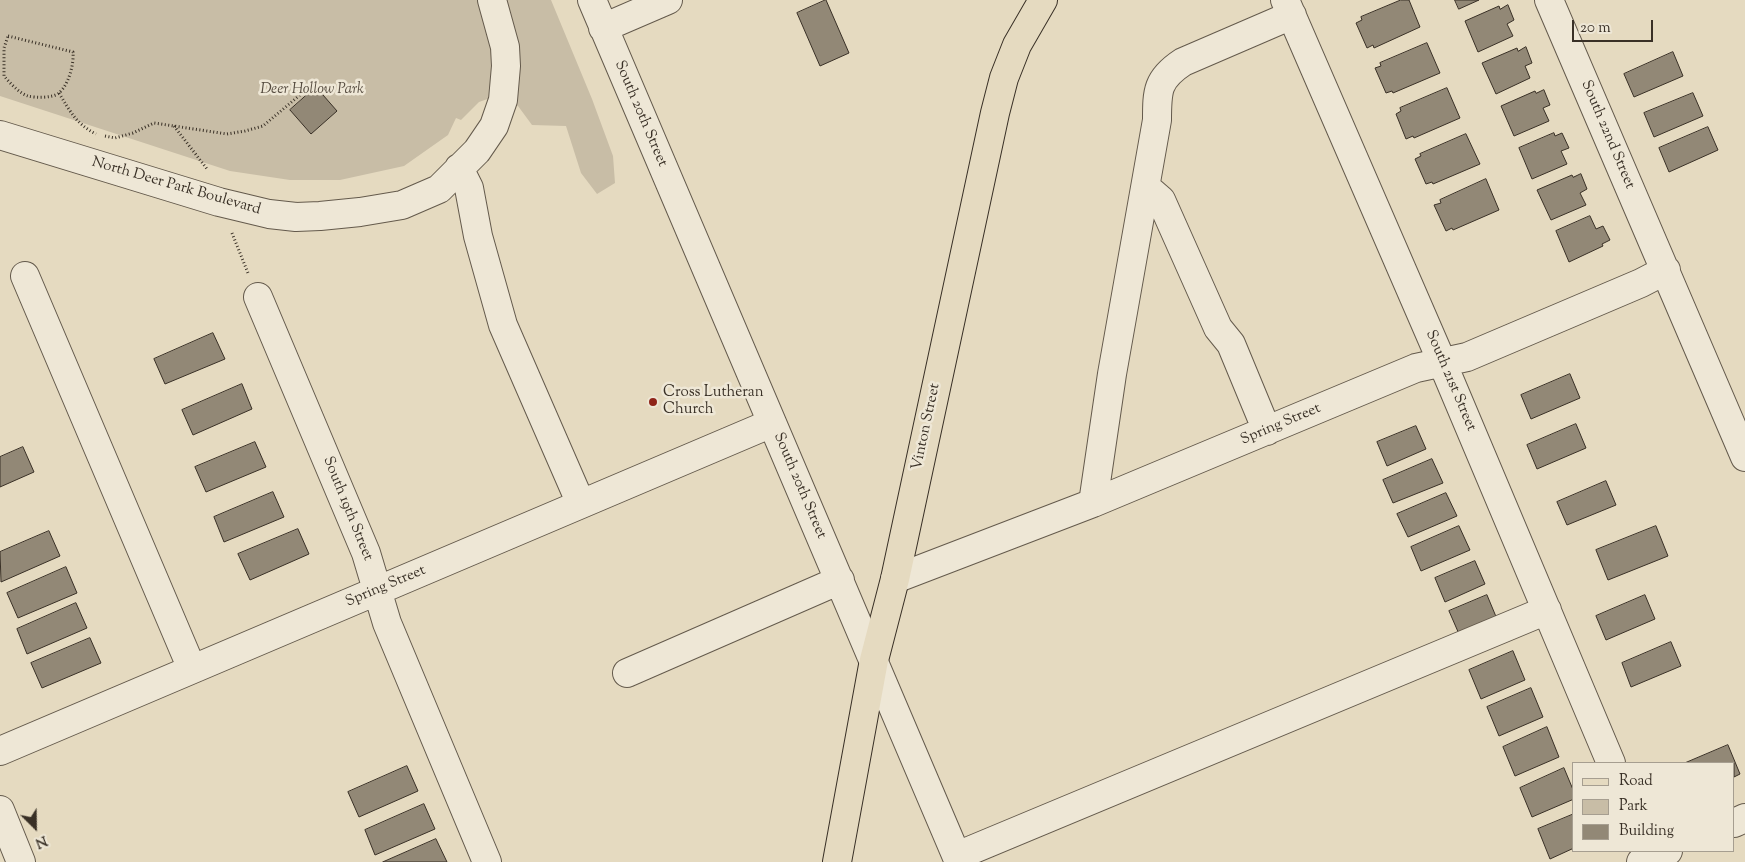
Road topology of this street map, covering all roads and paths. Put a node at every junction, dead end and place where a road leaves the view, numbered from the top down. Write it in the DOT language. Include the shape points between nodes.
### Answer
graph roads {
  1 [pos="492,0"];
  2 [pos="592,0"];
  3 [pos="668,0"];
  4 [pos="1043,0"];
  5 [pos="1549,0"];
  6 [pos="1288,8"];
  7 [pos="603,28"];
  8 [pos="2,76"];
  9 [pos="313,84"];
  10 [pos="59,93"];
  11 [pos="174,126"];
  12 [pos="0,135"];
  13 [pos="460,168"];
  14 [pos="211,173"];
  15 [pos="1146,187"];
  16 [pos="219,202"];
  17 [pos="1666,270"];
  18 [pos="25,276"];
  19 [pos="258,297"];
  20 [pos="1442,362"];
  21 [pos="772,423"];
  22 [pos="1267,431"];
  23 [pos="1745,458"];
  24 [pos="1093,503"];
  25 [pos="581,504"];
  26 [pos="895,579"];
  27 [pos="840,580"];
  28 [pos="378,590"];
  29 [pos="1546,610"];
  30 [pos="874,660"];
  31 [pos="192,669"];
  32 [pos="627,673"];
  33 [pos="0,751"];
  34 [pos="1611,762"];
  35 [pos="0,810"];
  36 [pos="958,859"];
  37 [pos="21,862"];
  38 [pos="487,862"];
  39 [pos="838,862"];
  1 -- 13 [label="street, North Deer Park Boulevard" via="505,47 503,100 494,126"];
  2 -- 7 [label="street, South 20th Street"];
  3 -- 7 [label="street"];
  4 -- 26 [label="main road, Vinton Street" via="1017,45 995,113"];
  5 -- 17 [label="street, South 22nd Street"];
  6 -- 15 [label="street" via="1168,72 1157,95 1157,120"];
  6 -- 20 [label="street, South 21st Street"];
  7 -- 21 [label="street, South 20th Street"];
  8 -- 10 [label="path" via="27,96"];
  8 -- 10 [label="path" via="8,36 73,52 74,62"];
  9 -- 11 [label="path" via="263,126 245,132 227,134"];
  10 -- 11 [label="path" via="84,128 100,136 115,138 154,123"];
  11 -- 14 [label="path"];
  12 -- 16 [label="street, North Deer Park Boulevard"];
  13 -- 16 [label="street, North Deer Park Boulevard" via="439,189 402,205 360,212 296,217"];
  13 -- 25 [label="street" via="469,188 478,236 503,325"];
  15 -- 22 [label="street" via="1161,200 1218,328 1231,344"];
  15 -- 24 [label="street" via="1112,374"];
  16 -- 19 [label="path"];
  17 -- 20 [label="street, Spring Street" via="1467,357"];
  17 -- 23 [label="street, South 22nd Street"];
  18 -- 31 [label="street"];
  19 -- 28 [label="street, South 19th Street" via="366,552"];
  20 -- 22 [label="street, Spring Street" via="1416,368"];
  20 -- 29 [label="street, South 21st Street"];
  21 -- 25 [label="street, Spring Street"];
  21 -- 27 [label="street, South 20th Street"];
  22 -- 24 [label="street, Spring Street"];
  24 -- 26 [label="street, Spring Street"];
  25 -- 28 [label="street, Spring Street"];
  26 -- 30 [label="main road, Vinton Street"];
  27 -- 30 [label="street, South 20th Street"];
  27 -- 32 [label="street"];
  28 -- 31 [label="street, Spring Street"];
  28 -- 38 [label="street, South 19th Street" via="387,623"];
  29 -- 34 [label="street, South 21st Street"];
  29 -- 36 [label="street"];
  30 -- 36 [label="street, South 20th Street"];
  30 -- 39 [label="main road, Vinton Street"];
  31 -- 33 [label="street, Spring Street"];
  35 -- 37 [label="street"];
}
